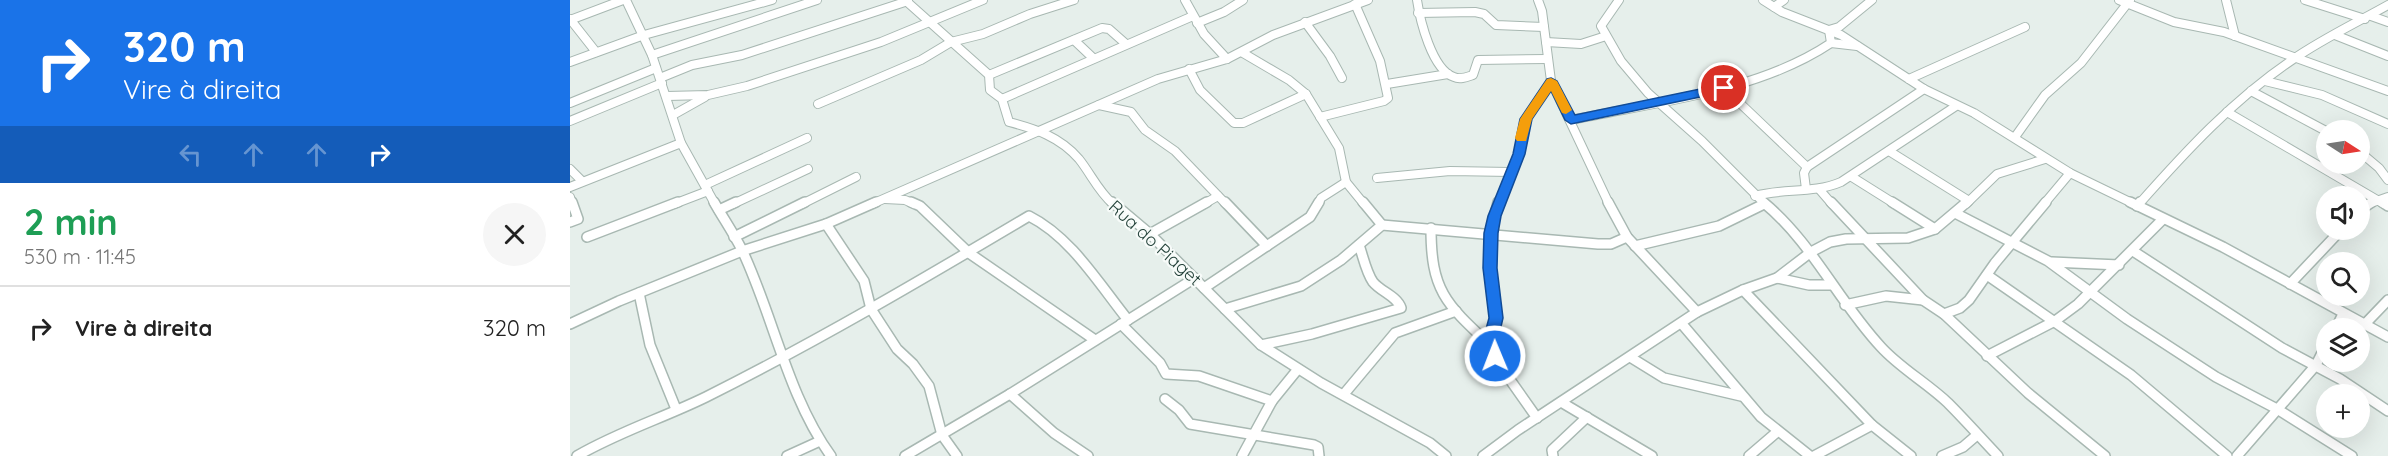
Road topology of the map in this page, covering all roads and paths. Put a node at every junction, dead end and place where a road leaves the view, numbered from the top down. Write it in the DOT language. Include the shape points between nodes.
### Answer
graph roads {
  1 [pos="625,0"];
  2 [pos="772,0"];
  3 [pos="817,0"];
  4 [pos="907,0"];
  5 [pos="983,0"];
  6 [pos="1074,0"];
  7 [pos="1185,0"];
  8 [pos="1243,0"];
  9 [pos="1368,0"];
  10 [pos="1417,0"];
  11 [pos="1538,0"];
  12 [pos="1618,0"];
  13 [pos="1763,0"];
  14 [pos="1784,0"];
  15 [pos="1872,0"];
  16 [pos="2120,0"];
  17 [pos="2226,0"];
  18 [pos="2308,0"];
  19 [pos="2130,2"];
  20 [pos="1355,4"];
  21 [pos="2388,4"];
  22 [pos="1774,7"];
  23 [pos="1418,13"];
  24 [pos="2368,17"];
  25 [pos="570,19"];
  26 [pos="1195,19"];
  27 [pos="929,20"];
  28 [pos="2388,21"];
  29 [pos="1305,22"];
  30 [pos="1544,27"];
  31 [pos="2025,27"];
  32 [pos="1829,30"];
  33 [pos="1840,31"];
  34 [pos="2336,34"];
  35 [pos="644,35"];
  36 [pos="1606,36"];
  37 [pos="2235,36"];
  38 [pos="1074,40"];
  39 [pos="951,42"];
  40 [pos="1546,42"];
  41 [pos="1831,43"];
  42 [pos="1126,44"];
  43 [pos="1857,46"];
  44 [pos="596,52"];
  45 [pos="1243,52"];
  46 [pos="652,55"];
  47 [pos="2388,56"];
  48 [pos="1093,58"];
  49 [pos="1227,59"];
  50 [pos="1547,59"];
  51 [pos="2293,59"];
  52 [pos="570,63"];
  53 [pos="656,68"];
  54 [pos="1189,69"];
  55 [pos="1448,74"];
  56 [pos="989,75"];
  57 [pos="1342,78"];
  58 [pos="1909,79"];
  59 [pos="661,80"];
  60 [pos="1551,81"];
  61 [pos="2265,81"];
  62 [pos="1387,84"];
  63 [pos="1724,88"];
  64 [pos="1924,89"];
  65 [pos="2252,91"];
  66 [pos="2388,91"];
  67 [pos="1306,94"];
  68 [pos="708,95"];
  69 [pos="667,96"];
  70 [pos="1002,99"];
  71 [pos="1660,101"];
  72 [pos="570,103"];
  73 [pos="818,104"];
  74 [pos="1099,105"];
  75 [pos="1956,106"];
  76 [pos="2227,112"];
  77 [pos="673,115"];
  78 [pos="1320,117"];
  79 [pos="1571,120"];
  80 [pos="570,121"];
  81 [pos="2388,124"];
  82 [pos="2316,126"];
  83 [pos="1043,131"];
  84 [pos="2015,137"];
  85 [pos="807,138"];
  86 [pos="681,143"];
  87 [pos="1889,151"];
  88 [pos="2045,159"];
  89 [pos="2370,160"];
  90 [pos="1807,167"];
  91 [pos="808,169"];
  92 [pos="570,170"];
  93 [pos="1511,172"];
  94 [pos="2070,173"];
  95 [pos="856,177"];
  96 [pos="1852,177"];
  97 [pos="1377,178"];
  98 [pos="2388,180"];
  99 [pos="582,181"];
  100 [pos="1346,182"];
  101 [pos="570,187"];
  102 [pos="707,188"];
  103 [pos="1806,189"];
  104 [pos="1819,189"];
  105 [pos="570,196"];
  106 [pos="1218,196"];
  107 [pos="1755,196"];
  108 [pos="2388,197"];
  109 [pos="882,199"];
  110 [pos="2377,200"];
  111 [pos="1969,201"];
  112 [pos="2370,203"];
  113 [pos="1764,204"];
  114 [pos="2137,206"];
  115 [pos="2388,206"];
  116 [pos="719,210"];
  117 [pos="1955,213"];
  118 [pos="2163,219"];
  119 [pos="570,222"];
  120 [pos="826,224"];
  121 [pos="1382,225"];
  122 [pos="1431,228"];
  123 [pos="1935,229"];
  124 [pos="1491,233"];
  125 [pos="1150,234"];
  126 [pos="587,237"];
  127 [pos="734,237"];
  128 [pos="1627,237"];
  129 [pos="1863,239"];
  130 [pos="2332,240"];
  131 [pos="2011,244"];
  132 [pos="1359,245"];
  133 [pos="1267,246"];
  134 [pos="1635,246"];
  135 [pos="742,251"];
  136 [pos="2133,251"];
  137 [pos="1811,252"];
  138 [pos="969,253"];
  139 [pos="2048,261"];
  140 [pos="2119,265"];
  141 [pos="1987,275"];
  142 [pos="1195,278"];
  143 [pos="1777,278"];
  144 [pos="1832,285"];
  145 [pos="2290,285"];
  146 [pos="1204,288"];
  147 [pos="1743,290"];
  148 [pos="2091,292"];
  149 [pos="639,293"];
  150 [pos="1923,300"];
  151 [pos="2388,300"];
  152 [pos="1845,304"];
  153 [pos="871,309"];
  154 [pos="1225,309"];
  155 [pos="1455,311"];
  156 [pos="1697,312"];
  157 [pos="1944,314"];
  158 [pos="2343,314"];
  159 [pos="2341,318"];
  160 [pos="2351,318"];
  161 [pos="2370,319"];
  162 [pos="2055,321"];
  163 [pos="1124,322"];
  164 [pos="570,324"];
  165 [pos="1682,324"];
  166 [pos="2370,328"];
  167 [pos="2388,337"];
  168 [pos="1095,340"];
  169 [pos="1489,344"];
  170 [pos="1261,345"];
  171 [pos="781,355"];
  172 [pos="1987,356"];
  173 [pos="1629,357"];
  174 [pos="2316,365"];
  175 [pos="1298,369"];
  176 [pos="2327,372"];
  177 [pos="1010,394"];
  178 [pos="1344,394"];
  179 [pos="1742,396"];
  180 [pos="1165,399"];
  181 [pos="1272,401"];
  182 [pos="1561,402"];
  183 [pos="676,409"];
  184 [pos="2277,409"];
  185 [pos="2388,411"];
  186 [pos="1587,417"];
  187 [pos="1537,418"];
  188 [pos="1872,425"];
  189 [pos="1777,432"];
  190 [pos="1253,434"];
  191 [pos="942,435"];
  192 [pos="1977,435"];
  193 [pos="820,441"];
  194 [pos="577,456"];
  195 [pos="787,456"];
  196 [pos="831,456"];
  197 [pos="905,456"];
  198 [pos="957,456"];
  199 [pos="1088,456"];
  200 [pos="1242,456"];
  201 [pos="1319,456"];
  202 [pos="1446,456"];
  203 [pos="1484,456"];
  204 [pos="1553,456"];
  205 [pos="1652,456"];
  206 [pos="1749,456"];
  207 [pos="1812,456"];
  208 [pos="1911,456"];
  209 [pos="1942,456"];
  210 [pos="1998,456"];
  211 [pos="2105,456"];
  212 [pos="2227,456"];
  213 [pos="2237,456"];
  214 [pos="2352,456"];
  1 -- 25 [label="street"];
  1 -- 35 [label="street"];
  2 -- 35 [label="street"];
  3 -- 46 [label="street"];
  4 -- 27 [label="street, Rua do Piaget"];
  4 -- 59 [label="street" via="742,55 692,65"];
  5 -- 27 [label="street"];
  6 -- 39 [label="street"];
  7 -- 26 [label="street"];
  8 -- 26 [label="street" via="1224,12"];
  9 -- 20 [label="street"];
  10 -- 23 [label="street"];
  11 -- 30 [label="street"];
  12 -- 36 [label="street" via="1602,22"];
  13 -- 22 [label="street"];
  14 -- 22 [label="street"];
  15 -- 33 [label="street"];
  16 -- 19 [label="street"];
  17 -- 37 [label="street"];
  18 -- 24 [label="street"];
  19 -- 37 [label="street" via="2174,22"];
  19 -- 84 [label="street" via="2081,63 2045,96"];
  20 -- 29 [label="street"];
  20 -- 62 [label="street"];
  21 -- 24 [label="street"];
  22 -- 32 [label="street"];
  23 -- 30 [label="street" via="1475,12 1496,24"];
  23 -- 55 [label="street" via="1426,40"];
  24 -- 28 [label="street"];
  24 -- 34 [label="street"];
  25 -- 44 [label="street"];
  26 -- 42 [label="street"];
  26 -- 49 [label="street"];
  27 -- 39 [label="street, Rua do Piaget"];
  27 -- 68 [label="street" via="881,42"];
  29 -- 45 [label="street"];
  29 -- 57 [label="street"];
  30 -- 40 [label="street"];
  31 -- 58 [label="street"];
  32 -- 33 [label="street"];
  32 -- 41 [label="street"];
  33 -- 43 [label="street"];
  34 -- 47 [label="street"];
  34 -- 51 [label="street"];
  35 -- 44 [label="street"];
  35 -- 46 [label="street"];
  36 -- 40 [label="street" via="1581,44"];
  36 -- 71 [label="street" via="1628,69"];
  37 -- 51 [label="street"];
  38 -- 42 [label="street" via="1106,28"];
  38 -- 48 [label="street"];
  38 -- 56 [label="street"];
  39 -- 56 [label="street, Rua do Piaget"];
  39 -- 73 [label="street" via="921,60"];
  40 -- 50 [label="street"];
  41 -- 43 [label="street"];
  41 -- 63 [label="street" via="1776,72"];
  42 -- 48 [label="street"];
  43 -- 58 [label="street"];
  44 -- 52 [label="street"];
  45 -- 49 [label="street"];
  45 -- 67 [label="street"];
  46 -- 53 [label="street"];
  48 -- 70 [label="street"];
  49 -- 54 [label="street"];
  50 -- 55 [label="street" via="1480,59 1473,75 1459,78"];
  50 -- 60 [label="street"];
  51 -- 61 [label="street"];
  51 -- 66 [label="street"];
  53 -- 59 [label="street"];
  53 -- 72 [label="street"];
  54 -- 67 [label="street" via="1200,90 1234,123 1243,123"];
  54 -- 74 [label="street"];
  55 -- 62 [label="street"];
  56 -- 70 [label="street, Rua do Piaget" via="990,90"];
  58 -- 64 [label="street"];
  59 -- 69 [label="street"];
  59 -- 80 [label="street"];
  60 -- 79 [label="street"];
  60 -- 93 [label="street" via="1526,119"];
  61 -- 65 [label="street"];
  61 -- 81 [label="street" via="2322,95"];
  62 -- 78 [label="street" via="1388,98 1384,101"];
  63 -- 71 [label="street"];
  63 -- 90 [label="street"];
  64 -- 75 [label="street"];
  64 -- 90 [label="street"];
  65 -- 76 [label="street"];
  65 -- 82 [label="street"];
  67 -- 78 [label="street"];
  68 -- 69 [label="street"];
  68 -- 77 [label="street"];
  69 -- 77 [label="street"];
  70 -- 83 [label="street, Rua do Piaget" via="1009,122"];
  71 -- 79 [label="street"];
  71 -- 107 [label="street"];
  74 -- 83 [label="street"];
  74 -- 106 [label="street" via="1131,112 1145,130 1175,151"];
  75 -- 84 [label="street"];
  75 -- 87 [label="street"];
  76 -- 110 [label="street"];
  76 -- 114 [label="street" via="2205,130"];
  77 -- 86 [label="street"];
  78 -- 100 [label="street" via="1339,148"];
  79 -- 128 [label="street" via="1594,176"];
  83 -- 109 [label="street"];
  83 -- 125 [label="street, Rua do Piaget" via="1078,158 1104,196"];
  84 -- 88 [label="street"];
  85 -- 102 [label="street"];
  86 -- 99 [label="street"];
  86 -- 102 [label="street"];
  87 -- 96 [label="street"];
  87 -- 111 [label="street"];
  88 -- 94 [label="street"];
  88 -- 111 [label="street" via="1997,174"];
  89 -- 98 [label="street"];
  90 -- 103 [label="street"];
  91 -- 116 [label="street"];
  92 -- 99 [label="street"];
  93 -- 97 [label="street" via="1450,171"];
  93 -- 124 [label="street" via="1497,205"];
  94 -- 114 [label="street"];
  94 -- 131 [label="street"];
  95 -- 127 [label="street"];
  96 -- 104 [label="street"];
  96 -- 123 [label="street"];
  99 -- 101 [label="street"];
  100 -- 121 [label="street"];
  100 -- 133 [label="street" via="1321,198 1310,217"];
  102 -- 116 [label="street"];
  102 -- 126 [label="street"];
  103 -- 104 [label="street"];
  103 -- 107 [label="street" via="1772,190"];
  104 -- 129 [label="street"];
  105 -- 119 [label="street" via="578,219"];
  106 -- 125 [label="street"];
  106 -- 133 [label="street"];
  107 -- 113 [label="street"];
  108 -- 110 [label="street"];
  109 -- 120 [label="street"];
  109 -- 138 [label="street" via="905,200 920,206"];
  110 -- 112 [label="street"];
  110 -- 115 [label="street"];
  111 -- 117 [label="street"];
  113 -- 134 [label="street" via="1719,226"];
  113 -- 137 [label="street" via="1782,218"];
  114 -- 118 [label="street"];
  116 -- 127 [label="street"];
  117 -- 123 [label="street"];
  117 -- 131 [label="street"];
  118 -- 136 [label="street"];
  118 -- 145 [label="street"];
  120 -- 135 [label="street"];
  120 -- 153 [label="street" via="864,280"];
  121 -- 122 [label="street"];
  121 -- 132 [label="street"];
  122 -- 124 [label="street"];
  122 -- 155 [label="street" via="1434,275"];
  123 -- 129 [label="street" via="1908,238"];
  124 -- 128 [label="street" via="1598,244 1611,244"];
  124 -- 169 [label="street" via="1490,268 1496,318"];
  125 -- 142 [label="street, Rua do Piaget"];
  127 -- 135 [label="street"];
  128 -- 134 [label="street"];
  129 -- 137 [label="street" via="1837,240"];
  129 -- 150 [label="street"];
  130 -- 145 [label="street"];
  131 -- 139 [label="street"];
  131 -- 141 [label="street"];
  132 -- 154 [label="street" via="1301,286"];
  132 -- 170 [label="street" via="1372,280 1401,308"];
  133 -- 146 [label="street"];
  134 -- 156 [label="street"];
  135 -- 149 [label="street"];
  135 -- 171 [label="street"];
  136 -- 140 [label="street"];
  136 -- 174 [label="street" via="2282,348"];
  137 -- 143 [label="street"];
  137 -- 144 [label="street"];
  138 -- 153 [label="street"];
  138 -- 163 [label="street" via="1025,217 1033,217 1067,247"];
  138 -- 168 [label="street"];
  139 -- 140 [label="street" via="2082,266"];
  139 -- 148 [label="street"];
  140 -- 148 [label="street"];
  141 -- 157 [label="street" via="1969,300"];
  141 -- 162 [label="street"];
  142 -- 146 [label="street, Rua do Piaget"];
  142 -- 163 [label="street"];
  143 -- 144 [label="street"];
  143 -- 147 [label="street"];
  144 -- 152 [label="street"];
  145 -- 158 [label="street"];
  146 -- 154 [label="street, Rua do Piaget"];
  147 -- 156 [label="street"];
  147 -- 188 [label="street"];
  148 -- 162 [label="street"];
  148 -- 184 [label="street" via="2216,377"];
  149 -- 164 [label="street"];
  149 -- 183 [label="street" via="650,345"];
  150 -- 152 [label="street" via="1893,296"];
  150 -- 157 [label="street"];
  151 -- 161 [label="street"];
  152 -- 192 [label="street" via="1882,349 1947,402"];
  153 -- 171 [label="street"];
  153 -- 191 [label="street" via="897,349 914,364 929,386"];
  154 -- 170 [label="street, Rua do Piaget"];
  155 -- 169 [label="street"];
  155 -- 178 [label="street" via="1395,333"];
  156 -- 165 [label="street"];
  157 -- 172 [label="street"];
  158 -- 159 [label="street"];
  158 -- 160 [label="street"];
  162 -- 172 [label="street"];
  162 -- 212 [label="street" via="2161,398"];
  163 -- 168 [label="street"];
  163 -- 181 [label="street" via="1166,374 1199,376"];
  165 -- 173 [label="street"];
  165 -- 179 [label="street"];
  166 -- 167 [label="street"];
  168 -- 177 [label="street"];
  169 -- 187 [label="street"];
  170 -- 175 [label="street, Rua do Piaget"];
  171 -- 183 [label="street" via="704,398"];
  171 -- 193 [label="street"];
  172 -- 211 [label="street"];
  173 -- 179 [label="street" via="1664,378"];
  173 -- 182 [label="street"];
  174 -- 184 [label="street"];
  175 -- 178 [label="street, Rua do Piaget"];
  175 -- 181 [label="street"];
  176 -- 185 [label="street"];
  177 -- 191 [label="street"];
  177 -- 199 [label="street" via="1054,433"];
  178 -- 202 [label="street, Rua do Piaget"];
  179 -- 189 [label="street"];
  180 -- 190 [label="street" via="1190,424"];
  181 -- 190 [label="street"];
  182 -- 186 [label="street"];
  182 -- 187 [label="street"];
  183 -- 194 [label="street"];
  184 -- 213 [label="street"];
  184 -- 214 [label="street"];
  186 -- 204 [label="street" via="1552,450"];
  186 -- 205 [label="street"];
  187 -- 203 [label="street"];
  188 -- 207 [label="street"];
  188 -- 208 [label="street"];
  189 -- 206 [label="street"];
  189 -- 207 [label="street"];
  190 -- 200 [label="street"];
  190 -- 201 [label="street" via="1314,445"];
  191 -- 197 [label="street"];
  191 -- 198 [label="street"];
  192 -- 209 [label="street" via="1963,447"];
  192 -- 210 [label="street"];
  193 -- 195 [label="street"];
  193 -- 196 [label="street"];
}
